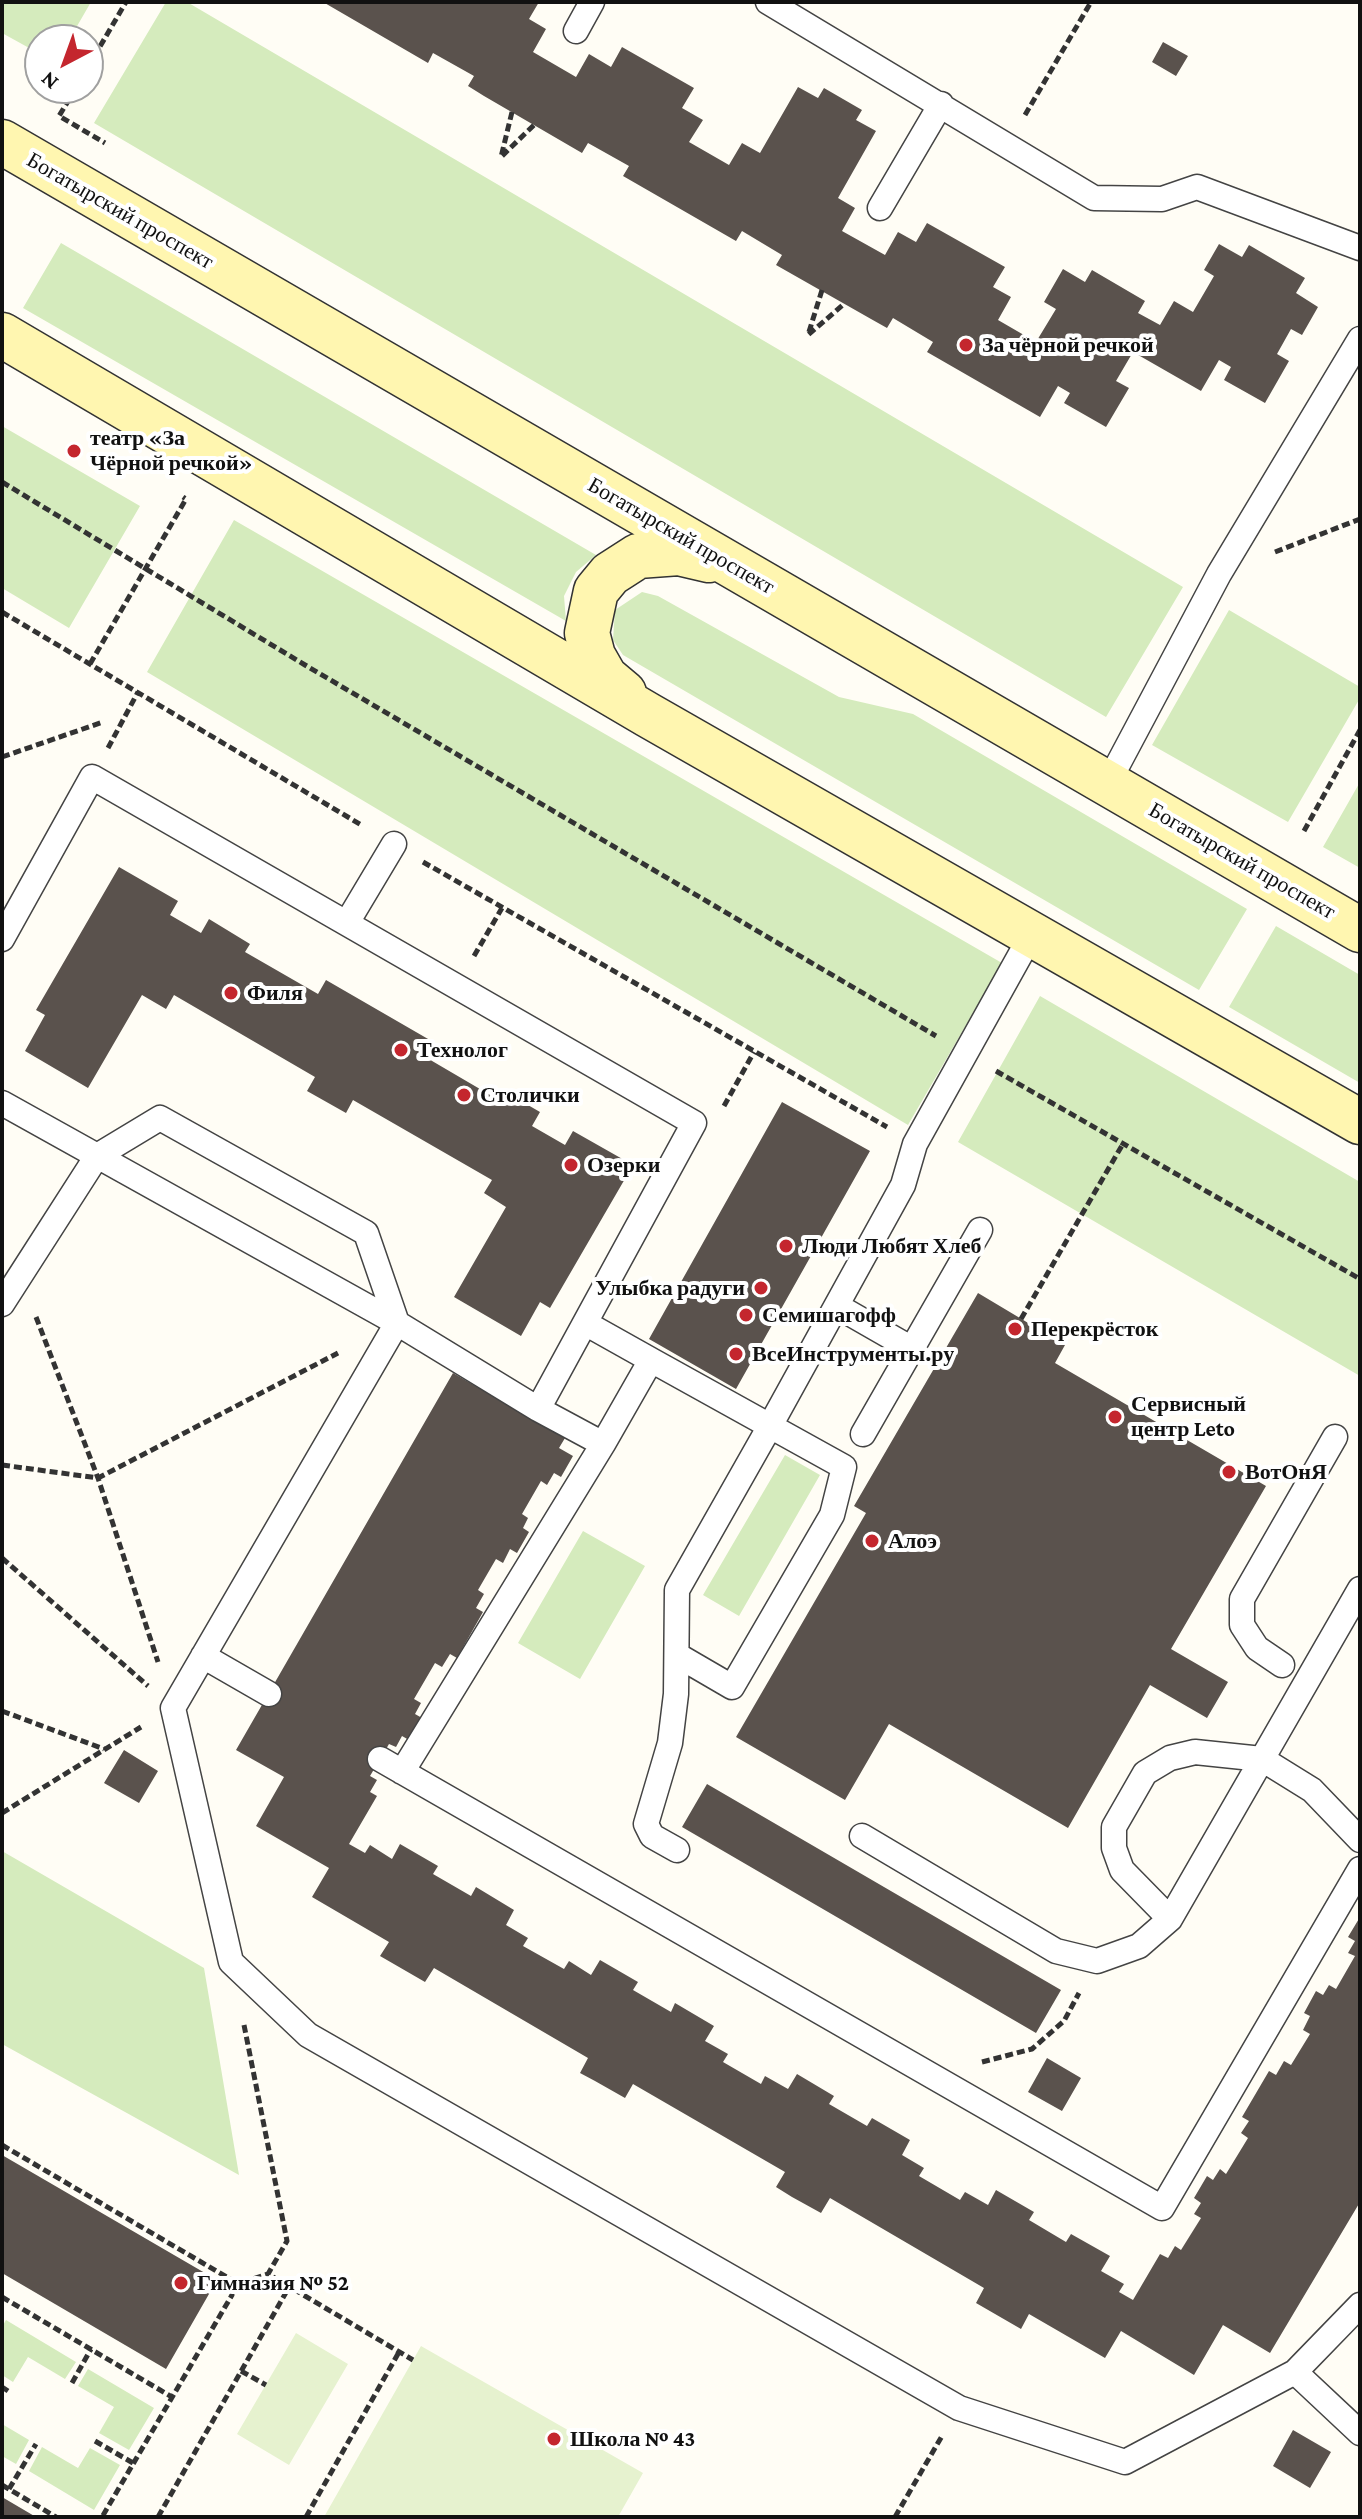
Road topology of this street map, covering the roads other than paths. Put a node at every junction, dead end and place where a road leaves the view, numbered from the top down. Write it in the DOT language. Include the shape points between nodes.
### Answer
graph roads {
  1 [pos="592,2"];
  2 [pos="768,2"];
  3 [pos="576,31"];
  4 [pos="941,104"];
  5 [pos="2,142"];
  6 [pos="880,208"];
  7 [pos="1360,248"];
  8 [pos="2,335"];
  9 [pos="1360,339"];
  10 [pos="1350,378"];
  11 [pos="731,566"];
  12 [pos="648,715"];
  13 [pos="1108,783"];
  14 [pos="394,844"];
  15 [pos="348,921"];
  16 [pos="1360,930"];
  17 [pos="1033,932"];
  18 [pos="2,939"];
  19 [pos="2,1103"];
  20 [pos="1360,1122"];
  21 [pos="97,1156"];
  22 [pos="980,1230"];
  23 [pos="2,1304"];
  24 [pos="837,1306"];
  25 [pos="397,1323"];
  26 [pos="585,1323"];
  27 [pos="912,1349"];
  28 [pos="651,1360"];
  29 [pos="538,1409"];
  30 [pos="770,1426"];
  31 [pos="863,1434"];
  32 [pos="1335,1437"];
  33 [pos="603,1444"];
  34 [pos="1360,1589"];
  35 [pos="677,1655"];
  36 [pos="203,1656"];
  37 [pos="1282,1665"];
  38 [pos="269,1694"];
  39 [pos="380,1759"];
  40 [pos="1262,1759"];
  41 [pos="402,1772"];
  42 [pos="862,1836"];
  43 [pos="1360,1840"];
  44 [pos="677,1850"];
  45 [pos="1360,1869"];
  46 [pos="1170,1919"];
  47 [pos="1360,2305"];
  48 [pos="1295,2372"];
  49 [pos="1360,2433"];
  1 -- 3 [label="lane"];
  2 -- 4 [label="lane"];
  4 -- 6 [label="lane"];
  4 -- 7 [label="lane" via="1094,198 1162,199 1197,187"];
  5 -- 11 [label="main road, Богатырский проспект"];
  8 -- 12 [label="main road"];
  9 -- 10 [label="lane"];
  10 -- 13 [label="lane" via="1219,574"];
  11 -- 12 [label="main road" via="679,553 638,556 610,574 596,591 587,633 593,656 605,677"];
  11 -- 13 [label="main road, Богатырский проспект"];
  12 -- 17 [label="main road"];
  13 -- 16 [label="main road, Богатырский проспект"];
  14 -- 15 [label="lane"];
  15 -- 18 [label="lane" via="92,777"];
  15 -- 26 [label="lane" via="694,1123"];
  17 -- 20 [label="main road"];
  17 -- 24 [label="lane" via="915,1144 903,1185"];
  19 -- 21 [label="lane"];
  21 -- 23 [label="lane"];
  21 -- 25 [label="lane"];
  21 -- 25 [label="lane" via="160,1118 366,1233"];
  22 -- 27 [label="lane"];
  24 -- 27 [label="lane"];
  24 -- 30 [label="lane"];
  25 -- 29 [label="lane"];
  25 -- 36 [label="lane"];
  26 -- 28 [label="lane"];
  26 -- 29 [label="lane"];
  27 -- 31 [label="lane"];
  28 -- 30 [label="lane"];
  28 -- 33 [label="lane"];
  29 -- 33 [label="lane"];
  30 -- 35 [label="lane" via="677,1590"];
  30 -- 35 [label="lane" via="844,1467 832,1515 732,1687"];
  32 -- 37 [label="lane" via="1242,1599 1242,1625 1257,1648"];
  33 -- 41 [label="lane"];
  34 -- 40 [label="lane"];
  35 -- 44 [label="lane" via="670,1743 646,1824 652,1836"];
  36 -- 38 [label="lane"];
  36 -- 48 [label="lane" via="173,1708 231,1962 308,2035 959,2408 1125,2462"];
  39 -- 41 [label="lane"];
  40 -- 43 [label="lane" via="1312,1790"];
  40 -- 46 [label="lane"];
  40 -- 46 [label="lane" via="1195,1752 1170,1758 1145,1773 1114,1827 1114,1848 1122,1870"];
  41 -- 45 [label="lane" via="1162,2208"];
  42 -- 46 [label="lane" via="1056,1951 1097,1961 1139,1946"];
  47 -- 48 [label="lane"];
  48 -- 49 [label="lane"];
}
